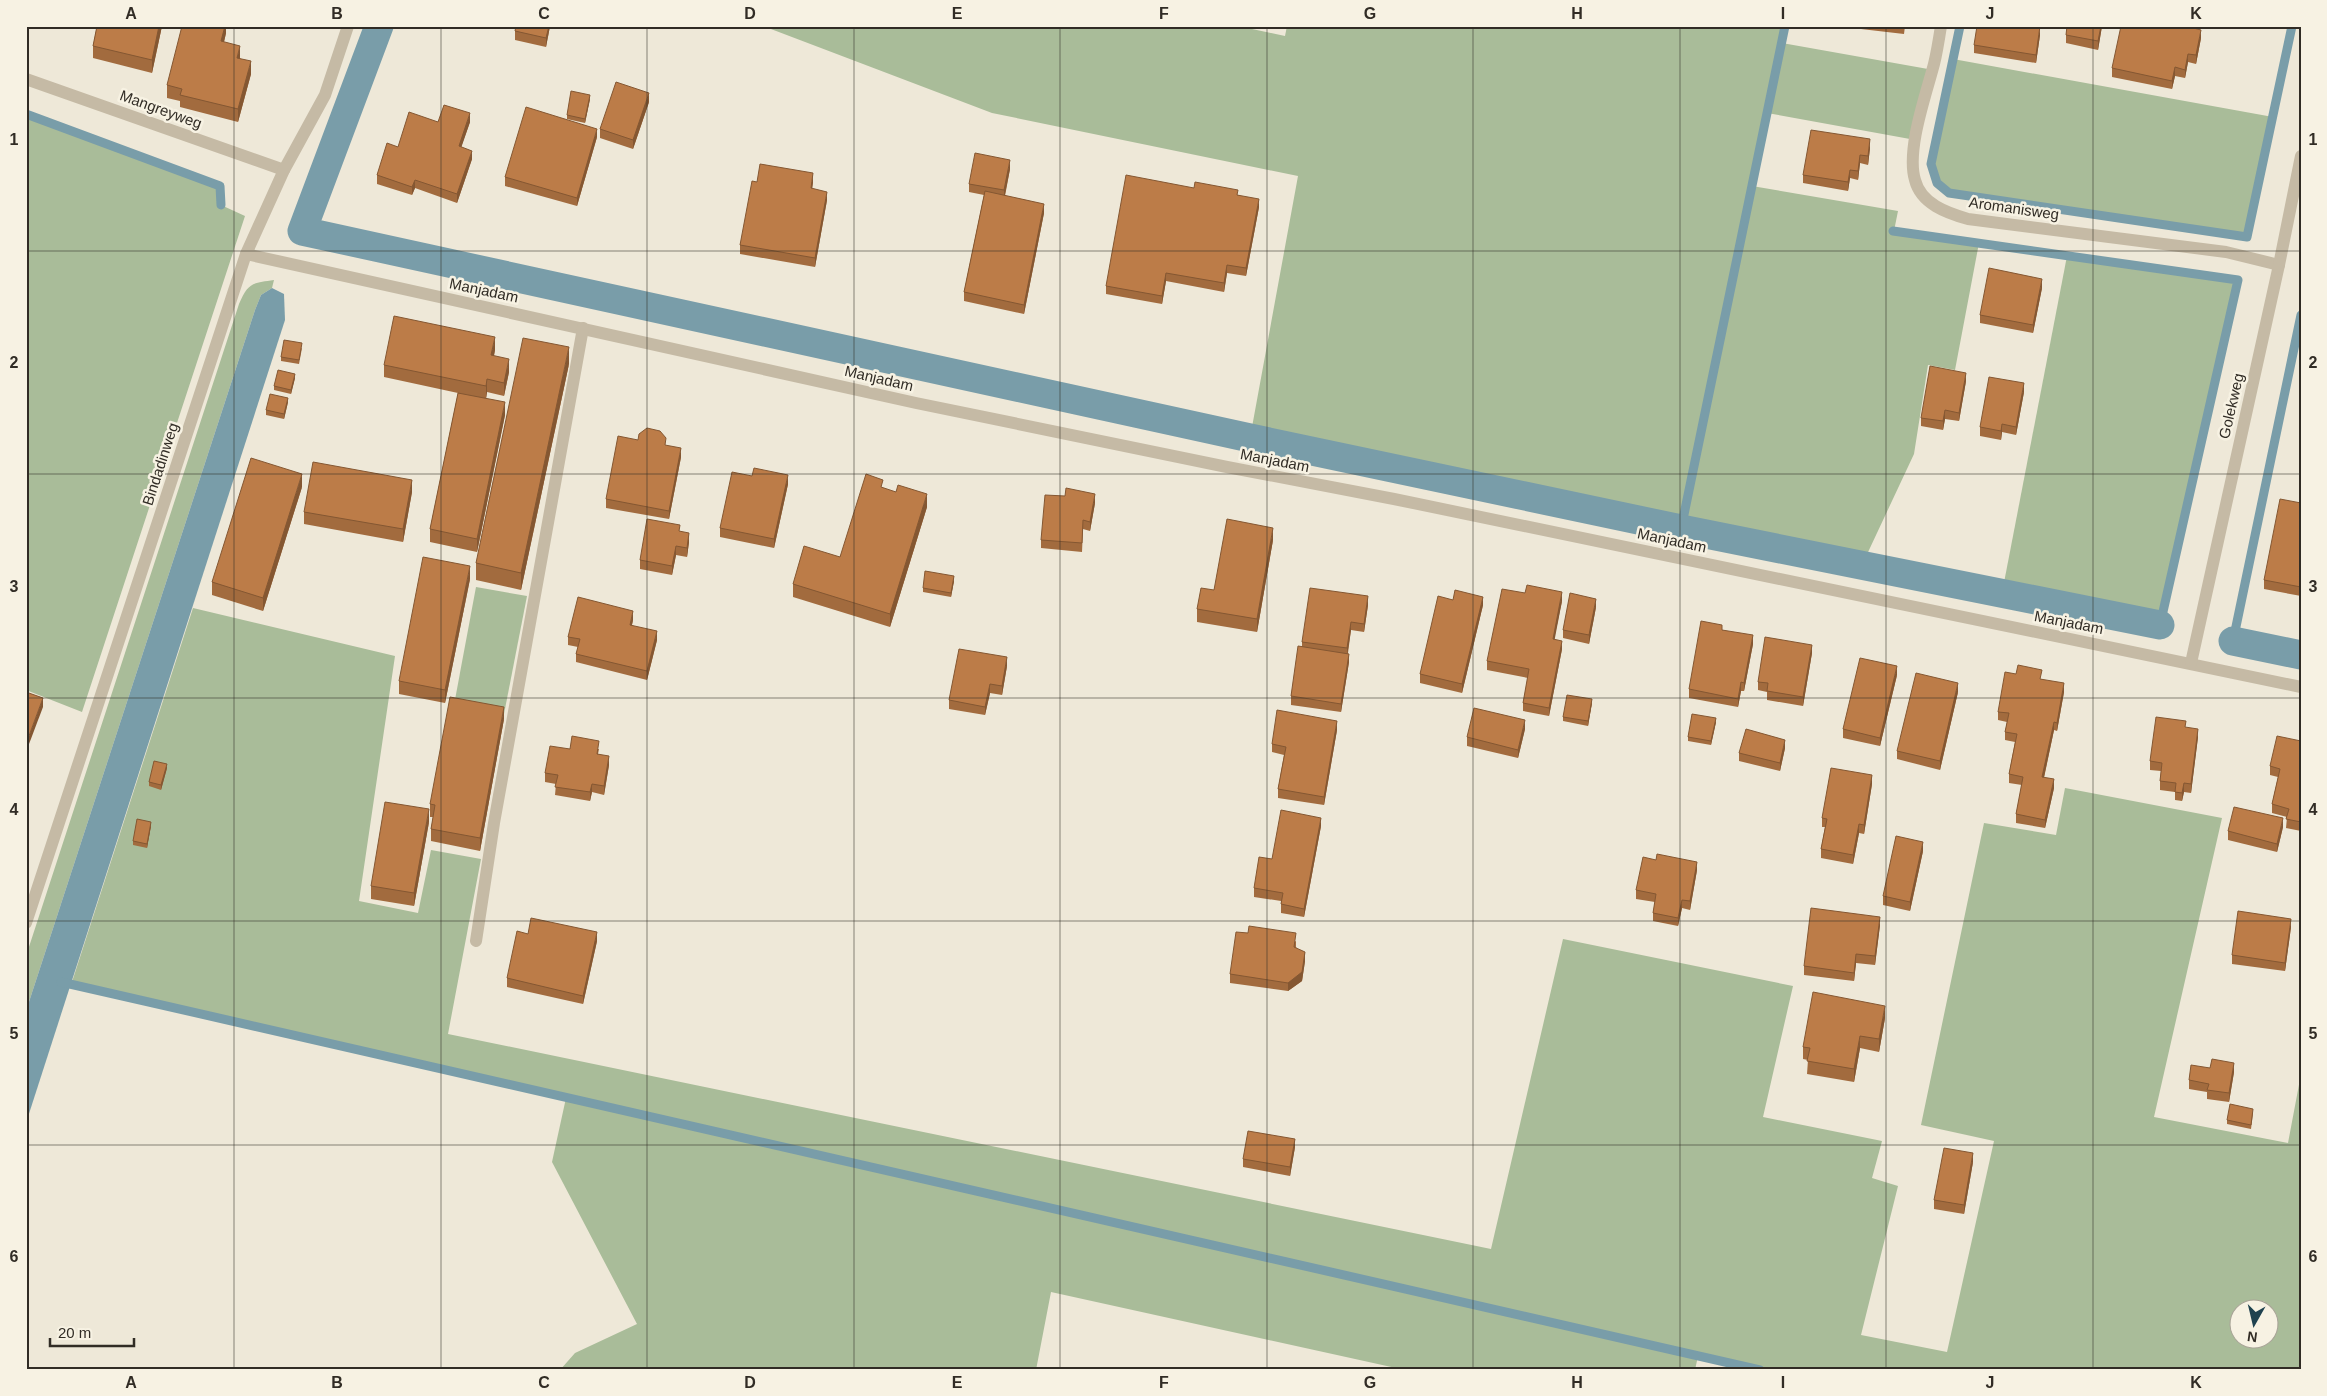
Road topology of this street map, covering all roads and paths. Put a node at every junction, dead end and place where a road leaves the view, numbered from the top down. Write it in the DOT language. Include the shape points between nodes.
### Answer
graph roads {
  1 [pos="348,26"];
  2 [pos="1941,26"];
  3 [pos="26,79"];
  4 [pos="2301,156"];
  5 [pos="284,170"];
  6 [pos="246,254"];
  7 [pos="2279,265"];
  8 [pos="583,328"];
  9 [pos="2191,663"];
  10 [pos="2301,687"];
  11 [pos="26,922"];
  12 [pos="476,941"];
  1 -- 5 [label="street, Bindadinweg" via="325,95"];
  2 -- 7 [label="street, Aromanisweg" via="1912,167 1915,182 1927,199 1943,212 1968,219 2226,252"];
  3 -- 5 [label="street, Mangreyweg"];
  4 -- 7 [label="street, Golekweg"];
  5 -- 6 [label="street, Bindadinweg"];
  6 -- 8 [label="street, Manjadam"];
  6 -- 11 [label="street, Bindadinweg"];
  7 -- 9 [label="street, Golekweg"];
  8 -- 9 [label="street, Manjadam" via="916,403"];
  8 -- 12 [label="street" via="494,823"];
  9 -- 10 [label="street, Manjadam"];
}
